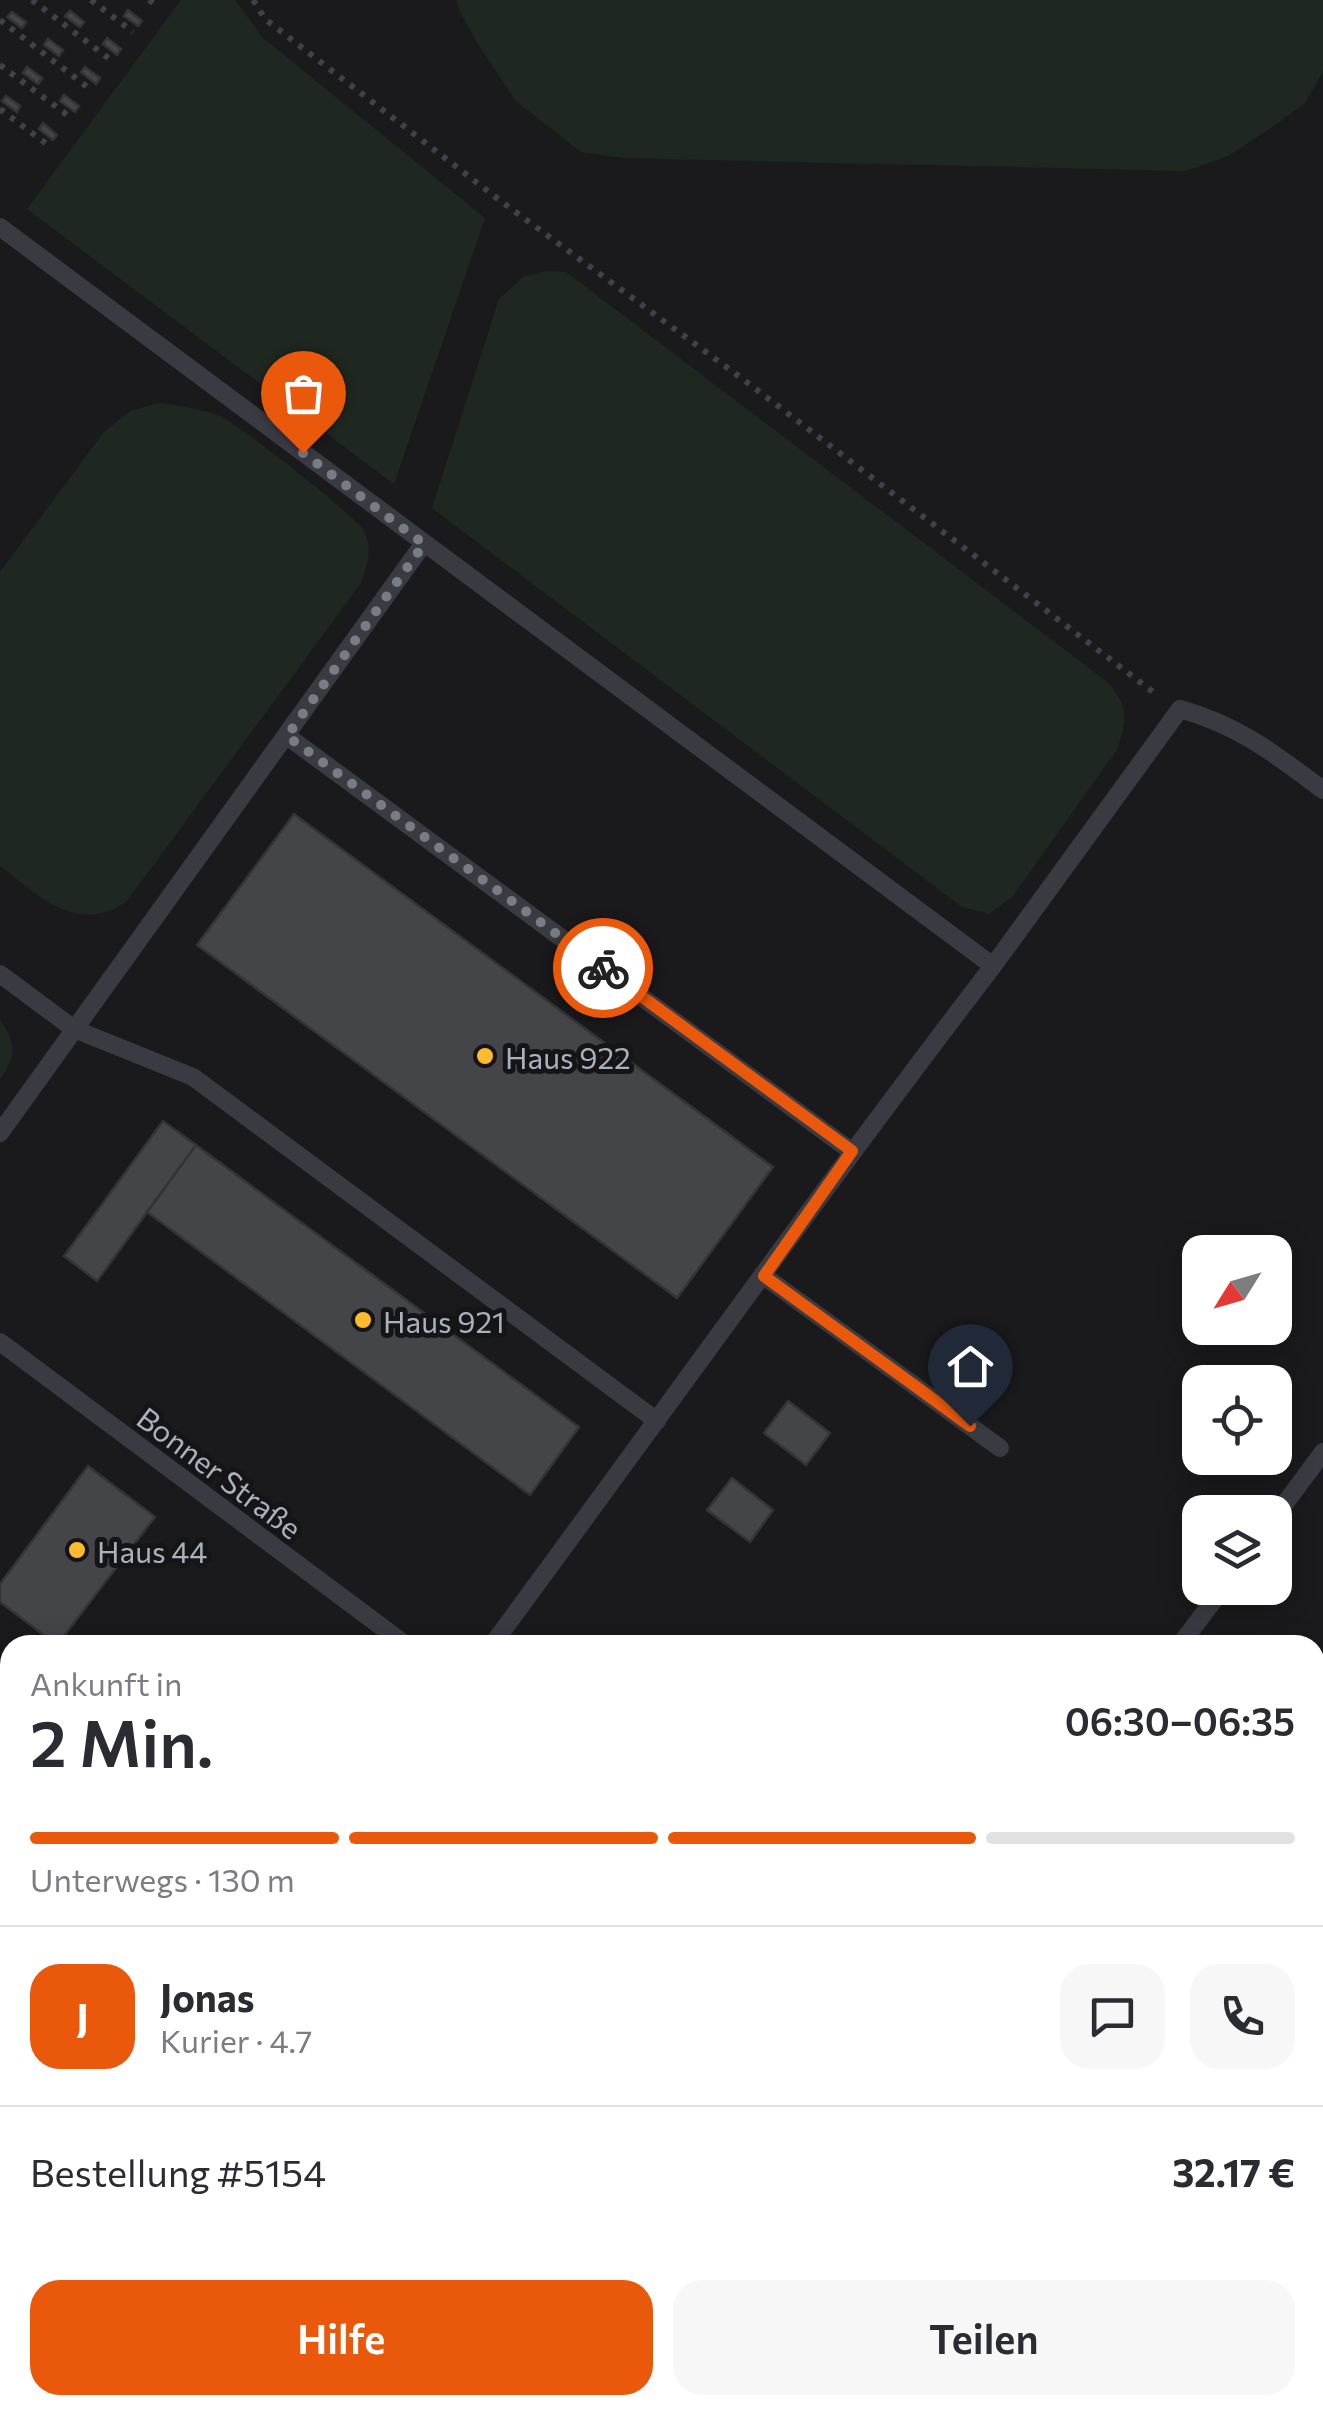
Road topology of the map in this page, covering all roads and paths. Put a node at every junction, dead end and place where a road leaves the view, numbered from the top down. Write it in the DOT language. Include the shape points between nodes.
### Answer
graph roads {
  1 [pos="32,0"];
  2 [pos="91,0"];
  3 [pos="253,0"];
  4 [pos="0,20"];
  5 [pos="134,32"];
  6 [pos="112,61"];
  7 [pos="0,65"];
  8 [pos="90,89"];
  9 [pos="0,109"];
  10 [pos="70,117"];
  11 [pos="48,145"];
  12 [pos="0,227"];
  13 [pos="424,544"];
  14 [pos="1180,709"];
  15 [pos="287,736"];
  16 [pos="1323,790"];
  17 [pos="993,966"];
  18 [pos="0,974"];
  19 [pos="74,1029"];
  20 [pos="0,1133"];
  21 [pos="852,1151"];
  22 [pos="764,1276"];
  23 [pos="1,1346"];
  24 [pos="657,1420"];
  25 [pos="1000,1448"];
  26 [pos="1323,1452"];
  27 [pos="1291,1495"];
  28 [pos="1210,1605"];
  29 [pos="392,1635"];
  30 [pos="499,1635"];
  31 [pos="1188,1635"];
  1 -- 6 [label="path"];
  2 -- 5 [label="path"];
  3 -- 14 [label="path" via="265,19 502,202"];
  4 -- 8 [label="path"];
  7 -- 10 [label="path"];
  9 -- 11 [label="path"];
  12 -- 13 [label="lane"];
  13 -- 15 [label="lane"];
  13 -- 17 [label="lane"];
  14 -- 16 [label="lane" via="1213,718 1263,746"];
  14 -- 17 [label="lane"];
  15 -- 19 [label="lane"];
  15 -- 21 [label="lane"];
  17 -- 21 [label="lane"];
  18 -- 19 [label="lane"];
  19 -- 20 [label="lane"];
  19 -- 24 [label="lane" via="193,1078"];
  21 -- 22 [label="lane"];
  22 -- 24 [label="lane"];
  22 -- 25 [label="lane"];
  23 -- 29 [label="lane, Bonner Straße"];
  24 -- 30 [label="lane"];
  26 -- 27 [label="lane"];
  28 -- 31 [label="lane"];
}
